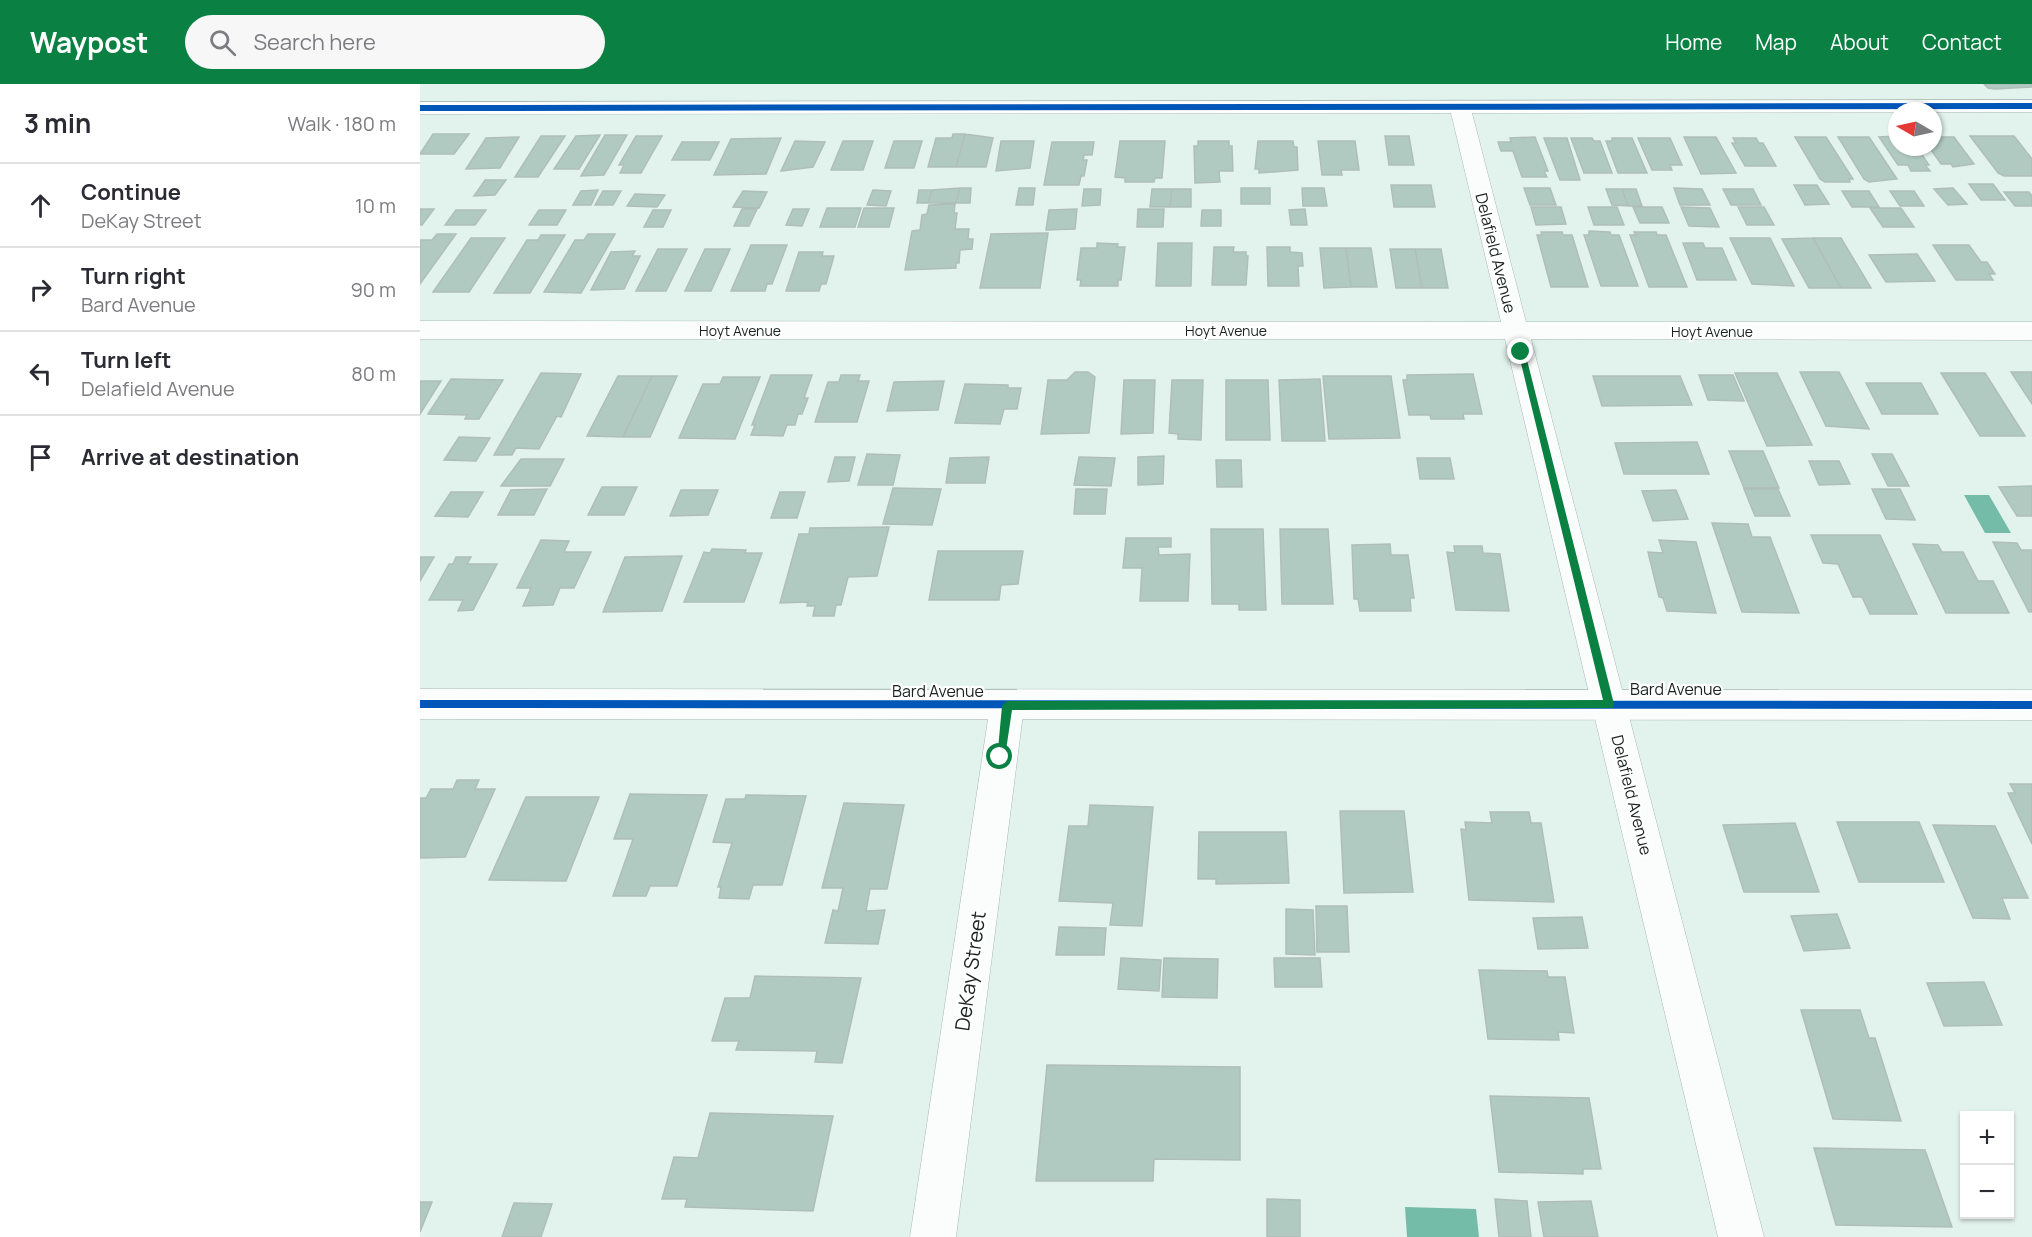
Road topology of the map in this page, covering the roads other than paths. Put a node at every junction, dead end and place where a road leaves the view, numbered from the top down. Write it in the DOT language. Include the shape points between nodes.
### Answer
graph roads {
  1 [pos="2032,106"];
  2 [pos="420,108"];
  3 [pos="1460,108"];
  4 [pos="420,330"];
  5 [pos="1515,331"];
  6 [pos="2032,331"];
  7 [pos="420,704"];
  8 [pos="1609,704"];
  9 [pos="2032,705"];
  10 [pos="1007,706"];
  11 [pos="933,1237"];
  12 [pos="1742,1237"];
  1 -- 3 [label="street"];
  2 -- 3 [label="street"];
  3 -- 5 [label="street, Delafield Avenue"];
  4 -- 5 [label="street, Hoyt Avenue"];
  5 -- 6 [label="street, Hoyt Avenue"];
  5 -- 8 [label="street, Delafield Avenue"];
  7 -- 10 [label="street, Bard Avenue"];
  8 -- 9 [label="street, Bard Avenue"];
  8 -- 10 [label="street, Bard Avenue"];
  8 -- 12 [label="street, Delafield Avenue"];
  10 -- 11 [label="street, DeKay Street"];
}
